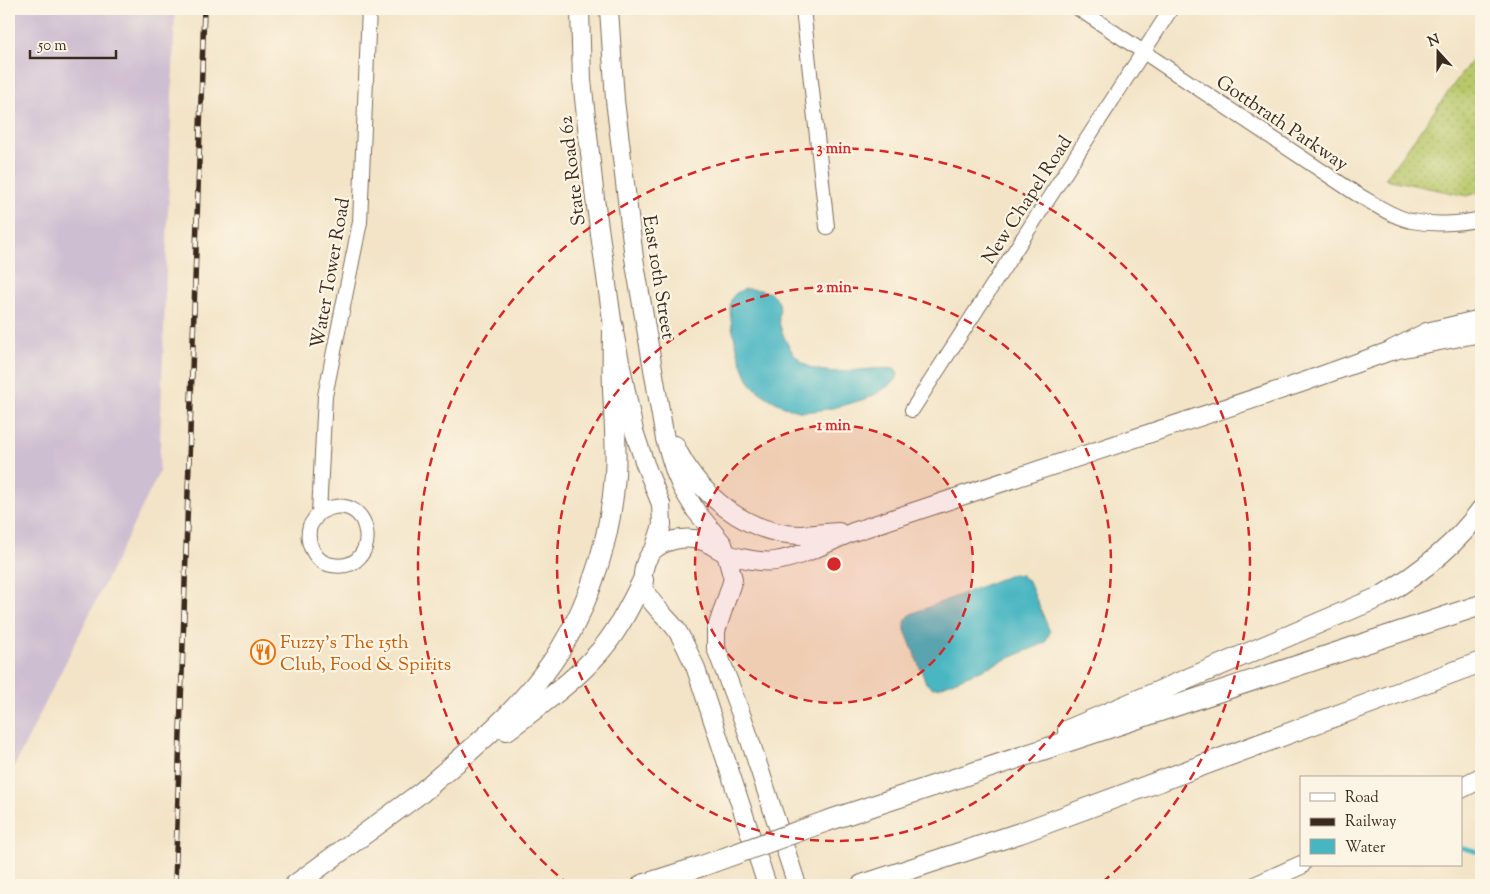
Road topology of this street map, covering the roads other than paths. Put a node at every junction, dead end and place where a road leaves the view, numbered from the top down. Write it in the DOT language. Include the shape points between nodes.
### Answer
graph roads {
  1 [pos="369,9"];
  2 [pos="580,9"];
  3 [pos="609,9"];
  4 [pos="803,9"];
  5 [pos="1078,9"];
  6 [pos="1171,9"];
  7 [pos="1143,51"];
  8 [pos="1481,219"];
  9 [pos="828,227"];
  10 [pos="1481,320"];
  11 [pos="613,327"];
  12 [pos="1481,333"];
  13 [pos="1393,350"];
  14 [pos="912,410"];
  15 [pos="661,415"];
  16 [pos="1481,510"];
  17 [pos="318,513"];
  18 [pos="853,532"];
  19 [pos="654,550"];
  20 [pos="726,554"];
  21 [pos="643,580"];
  22 [pos="1481,605"];
  23 [pos="1481,662"];
  24 [pos="977,772"];
  25 [pos="1481,778"];
  26 [pos="1462,788"];
  27 [pos="1481,789"];
  28 [pos="421,792"];
  29 [pos="1462,796"];
  30 [pos="1300,865"];
  31 [pos="295,885"];
  32 [pos="642,885"];
  33 [pos="767,885"];
  34 [pos="797,885"];
  35 [pos="862,885"];
  36 [pos="1256,885"];
  1 -- 17 [label="street, Water Tower Road" via="360,222 325,396"];
  2 -- 11 [label="main road, State Road 62" via="582,80"];
  3 -- 15 [label="main road, East 10th Street" via="625,190"];
  4 -- 9 [label="street"];
  5 -- 7 [label="street, Gottbrath Parkway"];
  6 -- 7 [label="street, New Chapel Road"];
  7 -- 8 [label="street, Gottbrath Parkway" via="1388,212 1411,221 1438,224"];
  7 -- 14 [label="street, New Chapel Road"];
  10 -- 13 [label="highway" via="1427,333"];
  11 -- 19 [label="main road" via="634,431 661,504 662,525"];
  11 -- 28 [label="highway" via="615,477 606,532 589,590 560,650 530,690 508,716"];
  12 -- 13 [label="main road"];
  13 -- 18 [label="main road"];
  15 -- 18 [label="main road" via="682,461 713,498 731,512 781,533"];
  15 -- 20 [label="main road, East 10th Street" via="668,451 682,488 723,544"];
  16 -- 24 [label="highway" via="1432,562 1382,596 1130,702"];
  17 -- 17 [label="street, Water Tower Road" via="342,506 361,518 367,528 368,540 358,558 339,566 319,560 311,549 309,537 310,526"];
  18 -- 20 [label="main road" via="775,561"];
  19 -- 20 [label="main road" via="671,541 688,538 715,546"];
  19 -- 21 [label="main road" via="645,564"];
  20 -- 34 [label="main road, East 10th Street" via="734,579 719,621 716,648 745,725"];
  21 -- 28 [label="highway" via="620,623 595,658 494,740"];
  21 -- 33 [label="main road" via="649,598 676,630 695,666"];
  22 -- 24 [label="highway"];
  23 -- 35 [label="highway" via="1020,832"];
  24 -- 32 [label="highway, bridge"];
  25 -- 26 [label="highway"];
  27 -- 29 [label="main road"];
  28 -- 31 [label="highway"];
  30 -- 36 [label="main road"];
}
